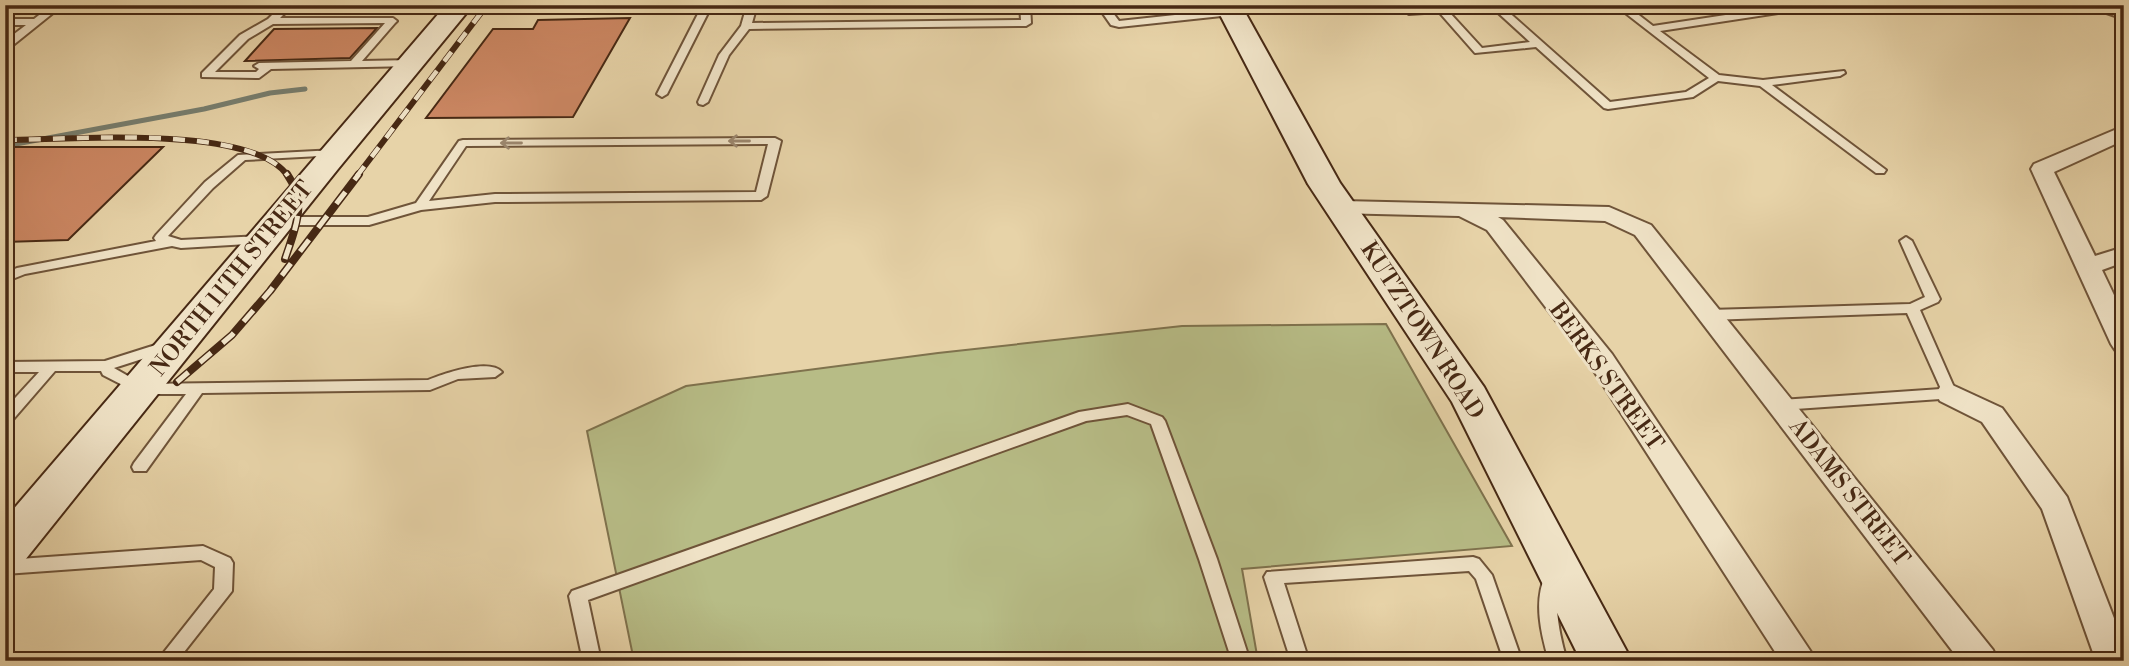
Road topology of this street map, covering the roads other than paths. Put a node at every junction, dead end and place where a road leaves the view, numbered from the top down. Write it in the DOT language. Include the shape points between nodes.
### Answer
graph roads {
  1 [pos="58,5"];
  2 [pos="288,5"];
  3 [pos="460,5"];
  4 [pos="530,5"];
  5 [pos="752,5"];
  6 [pos="1025,5"];
  7 [pos="1399,5"];
  8 [pos="1523,5"];
  9 [pos="1620,5"];
  10 [pos="1812,5"];
  11 [pos="706,6"];
  12 [pos="1103,6"];
  13 [pos="1441,7"];
  14 [pos="1498,8"];
  15 [pos="1203,11"];
  16 [pos="1129,12"];
  17 [pos="1147,12"];
  18 [pos="271,21"];
  19 [pos="5,22"];
  20 [pos="35,22"];
  21 [pos="746,26"];
  22 [pos="1651,29"];
  23 [pos="1538,44"];
  24 [pos="6,45"];
  25 [pos="413,63"];
  26 [pos="354,65"];
  27 [pos="215,66"];
  28 [pos="241,66"];
  29 [pos="254,66"];
  30 [pos="268,66"];
  31 [pos="1839,73"];
  32 [pos="1716,78"];
  33 [pos="1763,83"];
  34 [pos="662,94"];
  35 [pos="703,102"];
  36 [pos="2124,132"];
  37 [pos="335,153"];
  38 [pos="1880,170"];
  39 [pos="420,206"];
  40 [pos="1343,208"];
  41 [pos="1463,209"];
  42 [pos="270,231"];
  43 [pos="1906,241"];
  44 [pos="172,242"];
  45 [pos="2124,254"];
  46 [pos="2087,267"];
  47 [pos="5,278"];
  48 [pos="1912,308"];
  49 [pos="1713,320"];
  50 [pos="2124,344"];
  51 [pos="5,367"];
  52 [pos="51,367"];
  53 [pos="495,372"];
  54 [pos="122,377"];
  55 [pos="198,388"];
  56 [pos="1950,394"];
  57 [pos="1781,405"];
  58 [pos="5,419"];
  59 [pos="140,467"];
  60 [pos="5,552"];
  61 [pos="1557,564"];
  62 [pos="5,566"];
  63 [pos="166,661"];
  64 [pos="592,661"];
  65 [pos="1241,661"];
  66 [pos="1300,661"];
  67 [pos="1513,661"];
  68 [pos="1558,661"];
  69 [pos="1607,661"];
  70 [pos="1800,661"];
  71 [pos="1981,661"];
  72 [pos="2113,661"];
  1 -- 20 [label="lane"];
  2 -- 18 [label="lane"];
  3 -- 25 [label="main road, NORTH 11TH STREET"];
  4 -- 11 [label="lane" via="537,10"];
  5 -- 21 [label="lane"];
  6 -- 21 [label="lane" via="1026,23"];
  7 -- 13 [label="lane" via="1409,11"];
  8 -- 14 [label="lane"];
  9 -- 22 [label="lane"];
  10 -- 22 [label="lane"];
  11 -- 34 [label="lane"];
  12 -- 16 [label="lane"];
  12 -- 16 [label="lane" via="1114,23"];
  13 -- 14 [label="lane"];
  13 -- 23 [label="lane" via="1479,51"];
  14 -- 23 [label="lane"];
  15 -- 17 [label="lane"];
  15 -- 40 [label="main road, KUTZTOWN ROAD"];
  16 -- 17 [label="lane"];
  18 -- 26 [label="lane" via="392,21"];
  18 -- 27 [label="lane" via="244,37"];
  19 -- 20 [label="lane"];
  20 -- 24 [label="lane"];
  21 -- 35 [label="lane" via="724,55"];
  22 -- 32 [label="lane"];
  23 -- 32 [label="lane" via="1608,106 1689,95"];
  25 -- 26 [label="lane"];
  25 -- 37 [label="main road, NORTH 11TH STREET"];
  26 -- 30 [label="lane"];
  27 -- 28 [label="lane"];
  27 -- 30 [label="lane" via="206,75 259,75"];
  29 -- 30 [label="lane"];
  31 -- 33 [label="lane"];
  32 -- 33 [label="lane"];
  33 -- 38 [label="lane"];
  36 -- 46 [label="street" via="2042,169"];
  37 -- 42 [label="main road, NORTH 11TH STREET"];
  37 -- 44 [label="lane" via="242,157 160,238"];
  39 -- 39 [label="lane, one-way" via="495,198 761,196 775,141 463,143"];
  39 -- 42 [label="lane" via="369,220"];
  40 -- 41 [label="street, BERKS STREET"];
  40 -- 61 [label="main road, KUTZTOWN ROAD" via="1470,397"];
  41 -- 49 [label="street" via="1609,214 1643,230"];
  41 -- 70 [label="street, BERKS STREET" via="1495,225 1602,362"];
  42 -- 44 [label="lane"];
  42 -- 54 [label="main road, NORTH 11TH STREET" via="177,343"];
  43 -- 48 [label="lane" via="1933,299"];
  44 -- 47 [label="lane"];
  45 -- 46 [label="street"];
  46 -- 50 [label="street"];
  48 -- 49 [label="lane"];
  48 -- 56 [label="lane"];
  49 -- 57 [label="street, ADAMS STREET"];
  51 -- 52 [label="lane"];
  52 -- 54 [label="lane"];
  52 -- 58 [label="lane"];
  53 -- 55 [label="lane" via="456,374 430,385"];
  54 -- 55 [label="lane"];
  54 -- 60 [label="main road, NORTH 11TH STREET"];
  55 -- 59 [label="lane"];
  56 -- 57 [label="lane"];
  56 -- 72 [label="street" via="1992,415 2056,505"];
  57 -- 71 [label="street, ADAMS STREET"];
  61 -- 68 [label="lane" via="1547,596"];
  61 -- 69 [label="main road, KUTZTOWN ROAD"];
  62 -- 63 [label="lane" via="203,553 224,563 223,591"];
  64 -- 65 [label="lane" via="578,596 1084,416 1128,409 1157,421"];
  66 -- 67 [label="lane" via="1273,577 1473,564 1483,575"];
}
